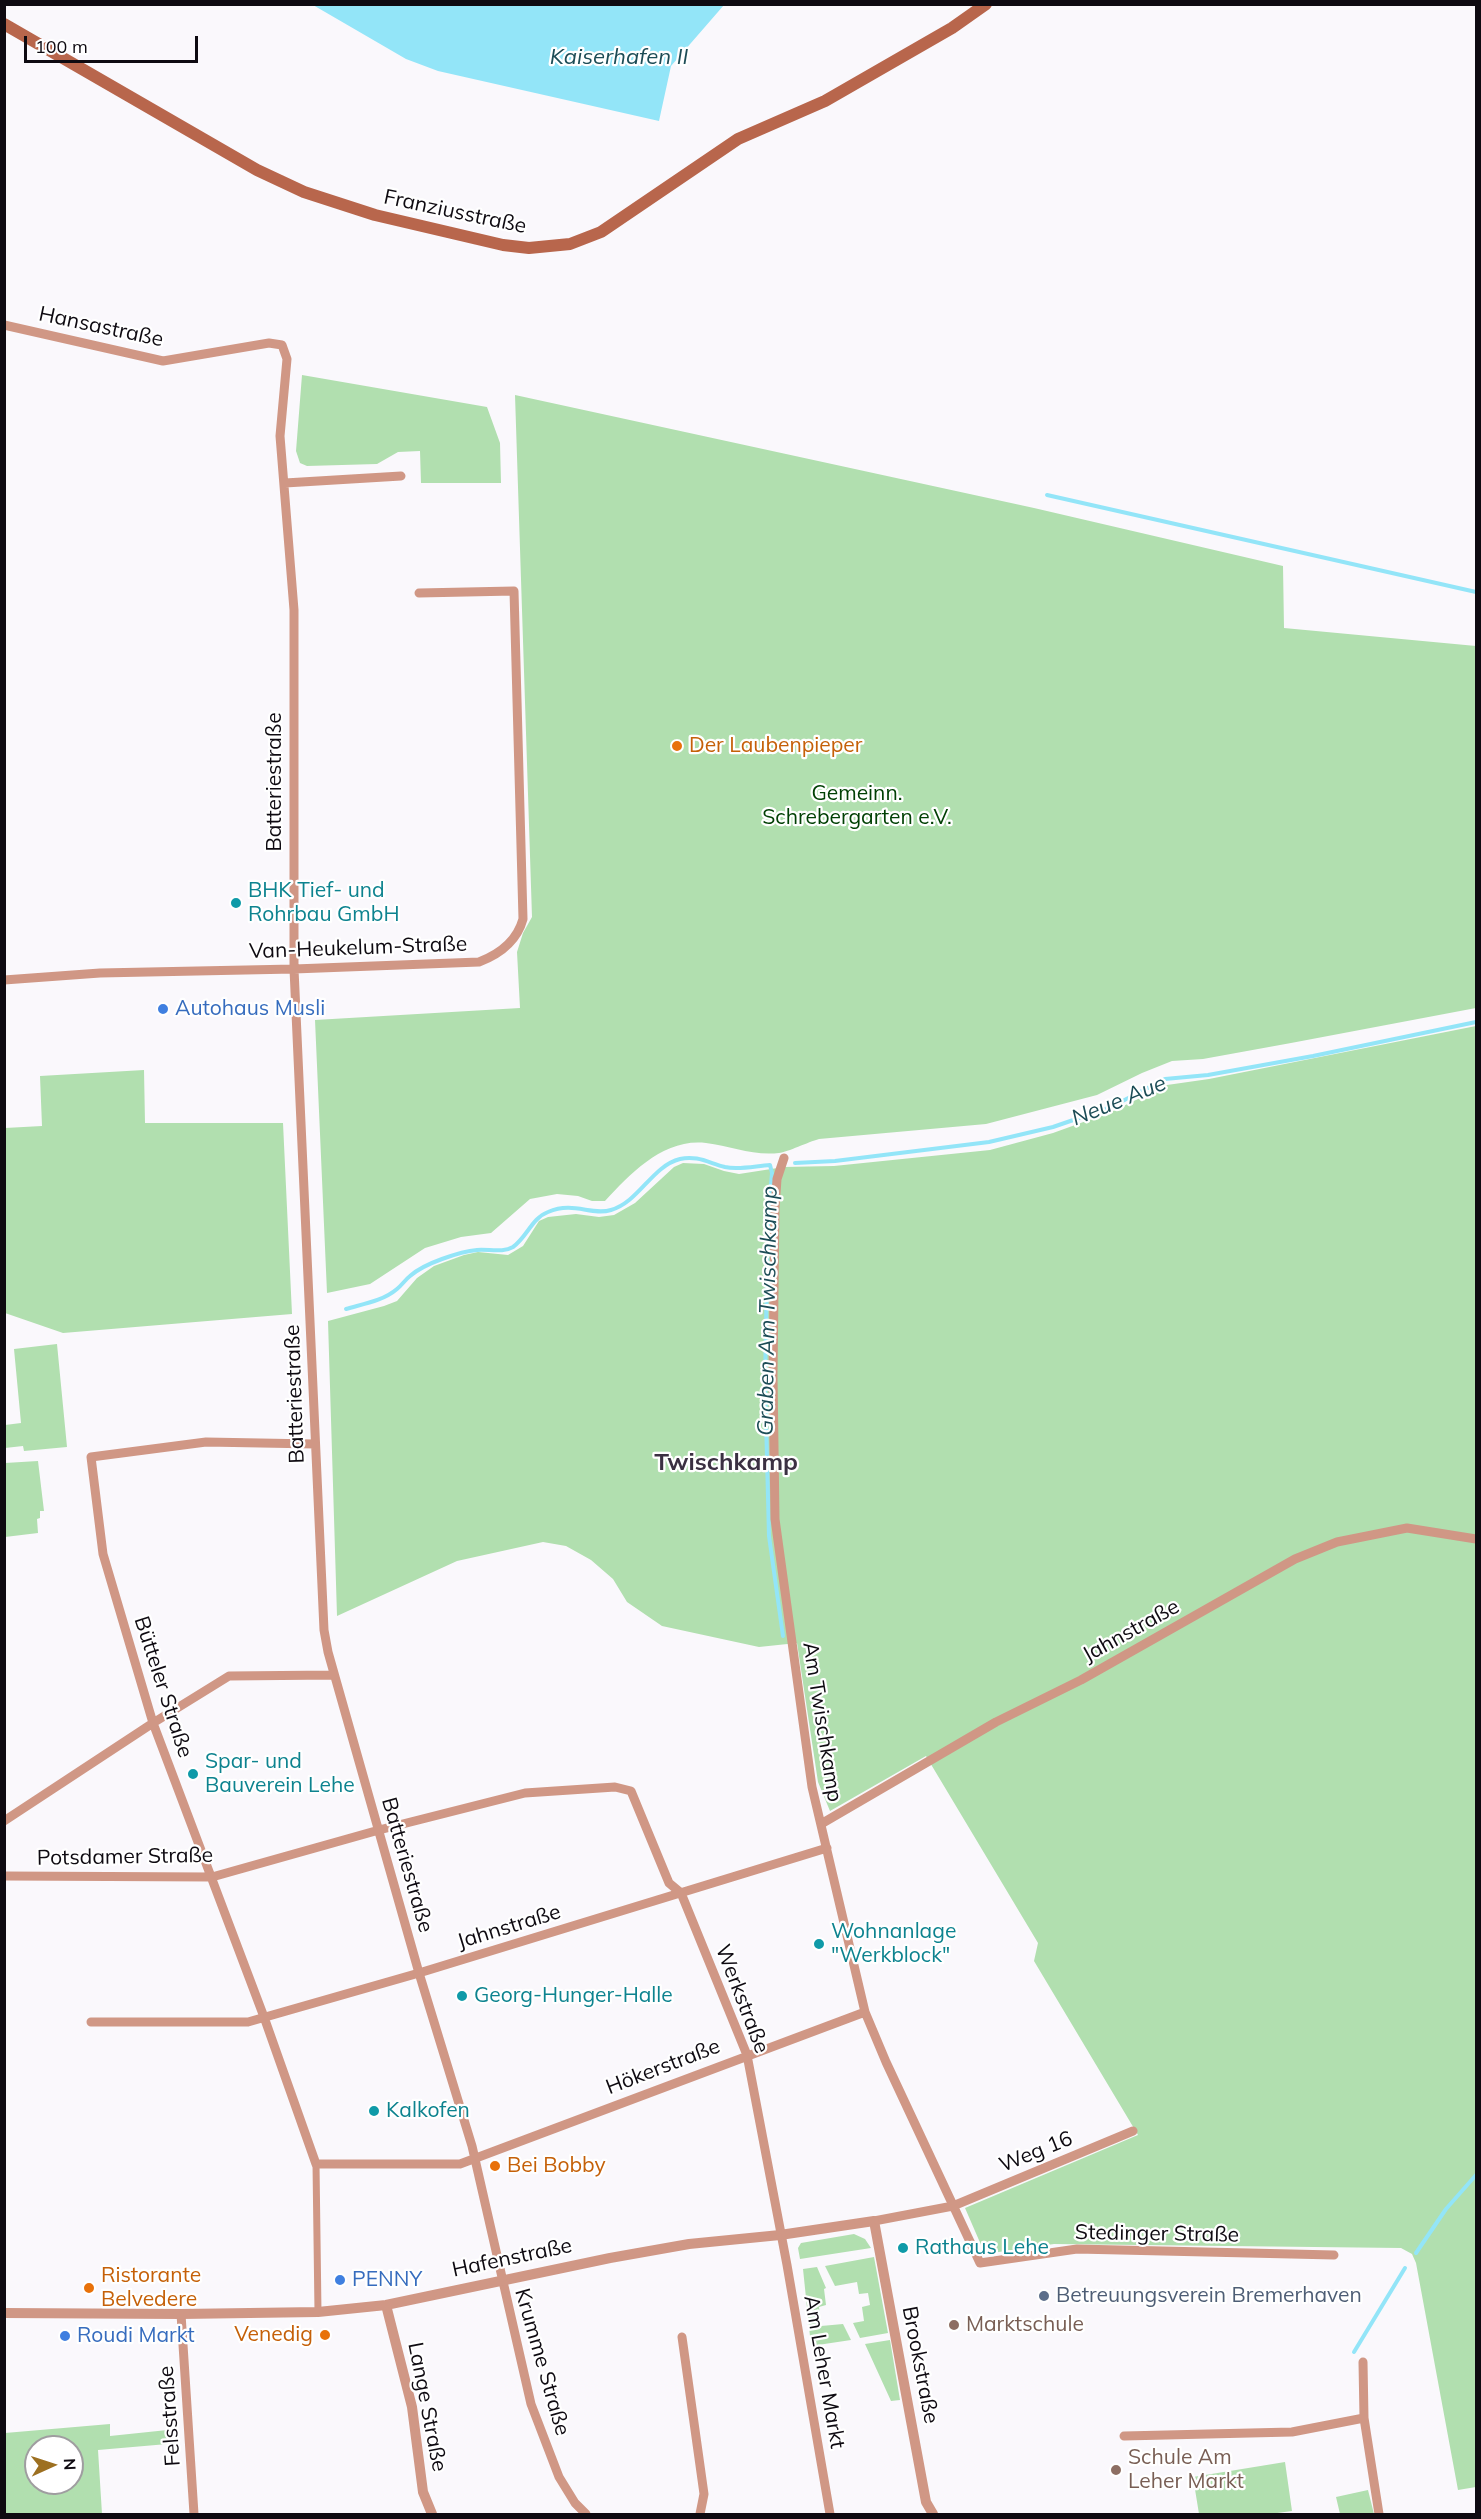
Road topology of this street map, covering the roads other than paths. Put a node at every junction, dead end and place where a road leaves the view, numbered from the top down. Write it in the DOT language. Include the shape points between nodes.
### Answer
graph roads {
  1 [pos="986,4"];
  2 [pos="4,24"];
  3 [pos="4,325"];
  4 [pos="286,358"];
  5 [pos="401,476"];
  6 [pos="285,483"];
  7 [pos="419,593"];
  8 [pos="294,969"];
  9 [pos="4,980"];
  10 [pos="784,1158"];
  11 [pos="315,1444"];
  12 [pos="1476,1539"];
  13 [pos="334,1675"];
  14 [pos="153,1723"];
  15 [pos="631,1791"];
  16 [pos="4,1821"];
  17 [pos="821,1824"];
  18 [pos="379,1830"];
  19 [pos="827,1848"];
  20 [pos="4,1876"];
  21 [pos="212,1877"];
  22 [pos="681,1893"];
  23 [pos="419,1973"];
  24 [pos="865,2012"];
  25 [pos="264,2017"];
  26 [pos="91,2022"];
  27 [pos="747,2055"];
  28 [pos="1133,2132"];
  29 [pos="475,2159"];
  30 [pos="316,2164"];
  31 [pos="953,2206"];
  32 [pos="874,2221"];
  33 [pos="780,2235"];
  34 [pos="1334,2255"];
  35 [pos="980,2263"];
  36 [pos="501,2280"];
  37 [pos="386,2305"];
  38 [pos="318,2312"];
  39 [pos="4,2313"];
  40 [pos="181,2314"];
  41 [pos="682,2337"];
  42 [pos="1363,2362"];
  43 [pos="1364,2418"];
  44 [pos="1124,2436"];
  45 [pos="194,2514"];
  46 [pos="432,2514"];
  47 [pos="586,2514"];
  48 [pos="700,2514"];
  49 [pos="830,2514"];
  50 [pos="933,2514"];
  51 [pos="1379,2514"];
  1 -- 2 [label="main road, Franziusstraße" via="952,28 825,101 738,139 602,232 570,244 529,248 375,215 296,189"];
  3 -- 4 [label="street, Hansastraße" via="162,361 269,343 282,345"];
  4 -- 6 [label="street, Batteriestraße" via="280,436"];
  5 -- 6 [label="street"];
  6 -- 8 [label="street, Batteriestraße" via="294,610"];
  7 -- 8 [label="street, Van-Heukelum-Straße" via="514,591 523,914 520,927 505,948 480,962"];
  8 -- 9 [label="street, Van-Heukelum-Straße" via="100,973"];
  8 -- 11 [label="street, Batteriestraße"];
  10 -- 17 [label="street, Am Twischkamp" via="777,1179 775,1208 775,1519 812,1787"];
  11 -- 13 [label="street, Batteriestraße" via="324,1630"];
  11 -- 14 [label="street, Bütteler Straße" via="206,1442 91,1457 103,1554"];
  12 -- 17 [label="street, Jahnstraße" via="1407,1528 1337,1542 1295,1559 1081,1680 996,1722"];
  13 -- 14 [label="street" via="229,1676"];
  13 -- 18 [label="street, Batteriestraße"];
  14 -- 16 [label="street"];
  14 -- 21 [label="street, Bütteler Straße"];
  15 -- 18 [label="street, Potsdamer Straße" via="615,1787 525,1793"];
  15 -- 22 [label="street, Werkstraße" via="669,1883"];
  17 -- 19 [label="street, Am Twischkamp"];
  18 -- 21 [label="street, Potsdamer Straße"];
  18 -- 23 [label="street, Batteriestraße"];
  19 -- 22 [label="street, Jahnstraße"];
  19 -- 24 [label="street, Am Twischkamp"];
  20 -- 21 [label="street, Potsdamer Straße"];
  21 -- 25 [label="street, Bütteler Straße"];
  22 -- 23 [label="street, Jahnstraße"];
  22 -- 27 [label="street, Werkstraße"];
  23 -- 25 [label="street, Jahnstraße"];
  23 -- 29 [label="street, Batteriestraße"];
  24 -- 27 [label="street, Hökerstraße"];
  24 -- 31 [label="street, Am Twischkamp"];
  25 -- 26 [label="street, Jahnstraße" via="248,2022"];
  25 -- 30 [label="street, Bütteler Straße"];
  27 -- 29 [label="street, Hökerstraße"];
  27 -- 33 [label="street, Werkstraße"];
  28 -- 31 [label="street, Weg 16"];
  29 -- 30 [label="street, Hökerstraße" via="460,2164"];
  29 -- 36 [label="street, Batteriestraße"];
  30 -- 38 [label="street, Bütteler Straße"];
  31 -- 32 [label="street, Hafenstraße"];
  31 -- 35 [label="street, Am Twischkamp"];
  32 -- 33 [label="street, Hafenstraße"];
  32 -- 50 [label="street, Brookstraße" via="926,2502"];
  33 -- 36 [label="street, Hafenstraße" via="689,2244"];
  33 -- 49 [label="street, Am Leher Markt"];
  34 -- 35 [label="street, Stedinger Straße" via="1077,2249"];
  36 -- 37 [label="street, Hafenstraße"];
  36 -- 47 [label="street, Krumme Straße" via="534,2412 559,2477"];
  37 -- 38 [label="street, Hafenstraße"];
  37 -- 46 [label="street, Lange Straße" via="412,2407 423,2492"];
  38 -- 40 [label="street, Hafenstraße"];
  39 -- 40 [label="street, Hafenstraße"];
  40 -- 45 [label="street, Felsstraße"];
  41 -- 48 [label="street" via="704,2494"];
  42 -- 43 [label="street"];
  43 -- 44 [label="street" via="1292,2432"];
  43 -- 51 [label="street"];
}
